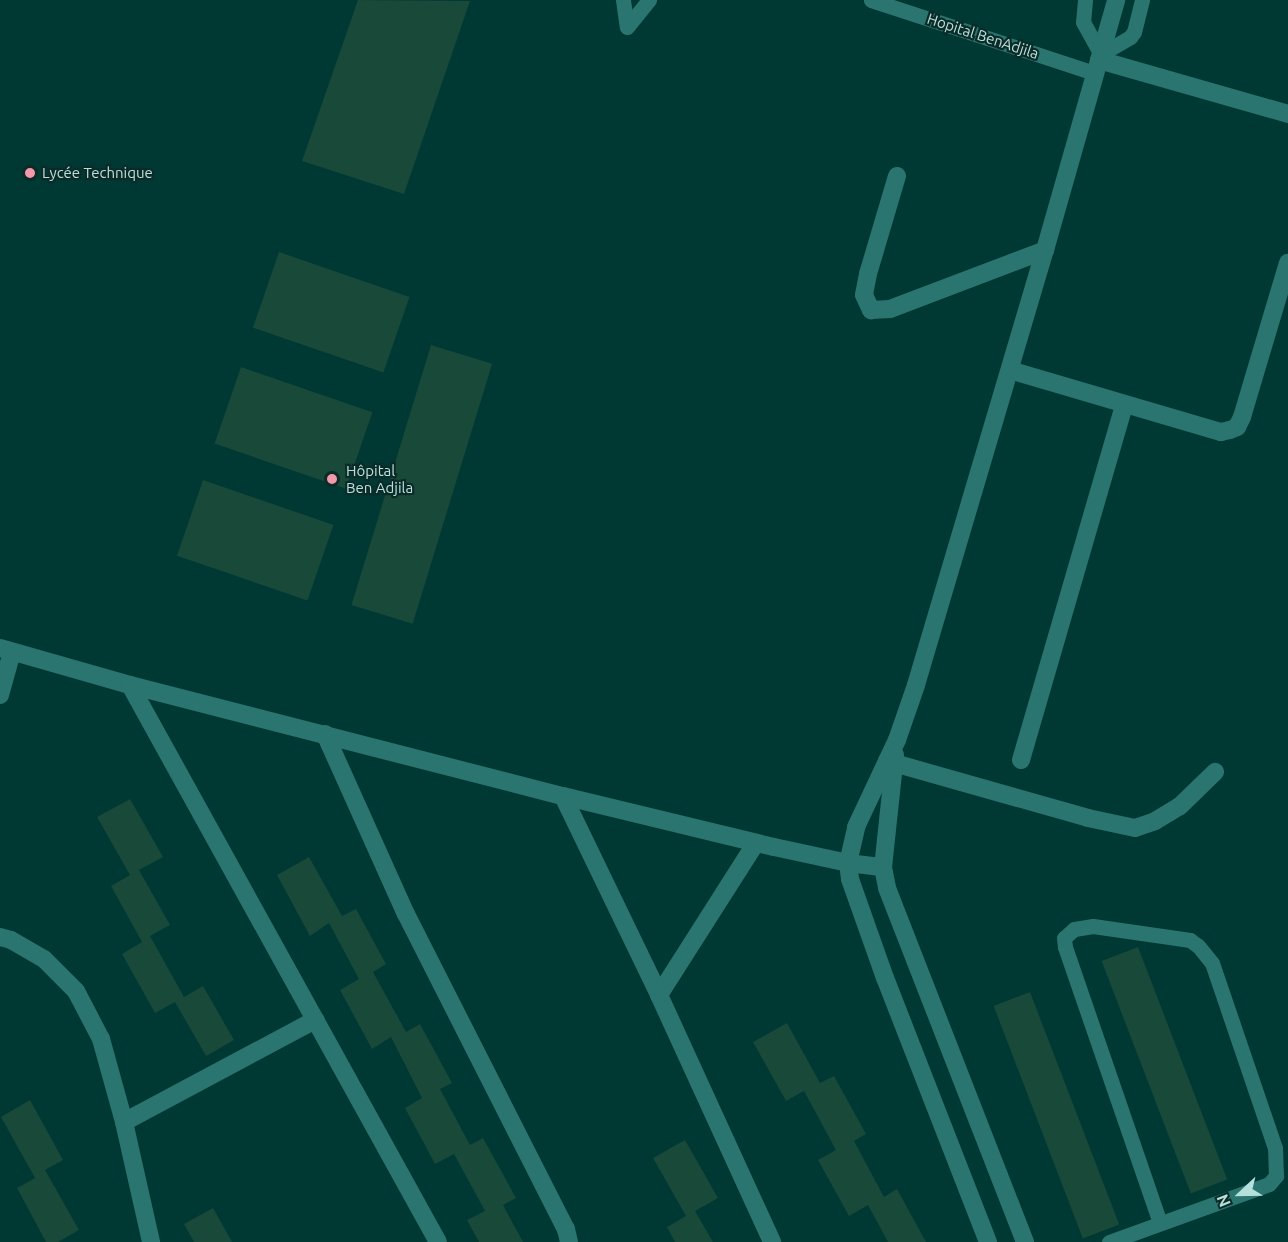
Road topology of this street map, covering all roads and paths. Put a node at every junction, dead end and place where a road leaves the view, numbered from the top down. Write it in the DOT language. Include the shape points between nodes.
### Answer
graph roads {
  1 [pos="624,0"];
  2 [pos="649,0"];
  3 [pos="871,0"];
  4 [pos="1085,0"];
  5 [pos="1116,0"];
  6 [pos="1142,0"];
  7 [pos="1098,62"];
  8 [pos="1288,114"];
  9 [pos="897,176"];
  10 [pos="1045,250"];
  11 [pos="1288,263"];
  12 [pos="1010,370"];
  13 [pos="1124,405"];
  14 [pos="6,650"];
  15 [pos="130,685"];
  16 [pos="0,694"];
  17 [pos="325,734"];
  18 [pos="1021,760"];
  19 [pos="890,762"];
  20 [pos="1215,772"];
  21 [pos="563,796"];
  22 [pos="756,843"];
  23 [pos="848,862"];
  24 [pos="883,867"];
  25 [pos="0,937"];
  26 [pos="659,995"];
  27 [pos="315,1020"];
  28 [pos="124,1122"];
  29 [pos="1160,1223"];
  30 [pos="151,1242"];
  31 [pos="438,1242"];
  32 [pos="569,1242"];
  33 [pos="772,1242"];
  34 [pos="988,1242"];
  35 [pos="1025,1242"];
  36 [pos="1109,1242"];
  1 -- 2 [label="lane" via="627,27"];
  3 -- 7 [label="lane, Hopital BenAdjila"];
  4 -- 7 [label="lane" via="1083,22"];
  5 -- 7 [label="street"];
  6 -- 7 [label="lane" via="1134,32"];
  7 -- 8 [label="street"];
  7 -- 10 [label="street"];
  9 -- 10 [label="street" via="868,274 864,295 871,310 890,309"];
  10 -- 12 [label="street"];
  11 -- 13 [label="street" via="1237,426 1221,432"];
  12 -- 13 [label="street"];
  12 -- 19 [label="street"];
  13 -- 18 [label="street"];
  14 -- 15 [label="street"];
  14 -- 16 [label="street"];
  15 -- 17 [label="street"];
  15 -- 27 [label="street"];
  17 -- 21 [label="street"];
  17 -- 32 [label="street" via="406,914 566,1229"];
  19 -- 20 [label="street" via="1135,828 1180,806"];
  19 -- 23 [label="street" via="856,827"];
  19 -- 24 [label="street"];
  21 -- 22 [label="street"];
  21 -- 26 [label="street"];
  22 -- 23 [label="street"];
  22 -- 26 [label="street"];
  23 -- 24 [label="street"];
  23 -- 34 [label="street" via="850,879 881,967"];
  24 -- 35 [label="street" via="892,905"];
  25 -- 28 [label="street" via="44,959 76,992 101,1039"];
  26 -- 33 [label="street"];
  27 -- 28 [label="street"];
  27 -- 31 [label="street"];
  28 -- 30 [label="street"];
  29 -- 29 [label="lane" via="1269,1184 1276,1176 1275,1148 1206,955 1190,940 1093,926 1074,929 1064,938 1065,947"];
  29 -- 36 [label="lane"];
}
